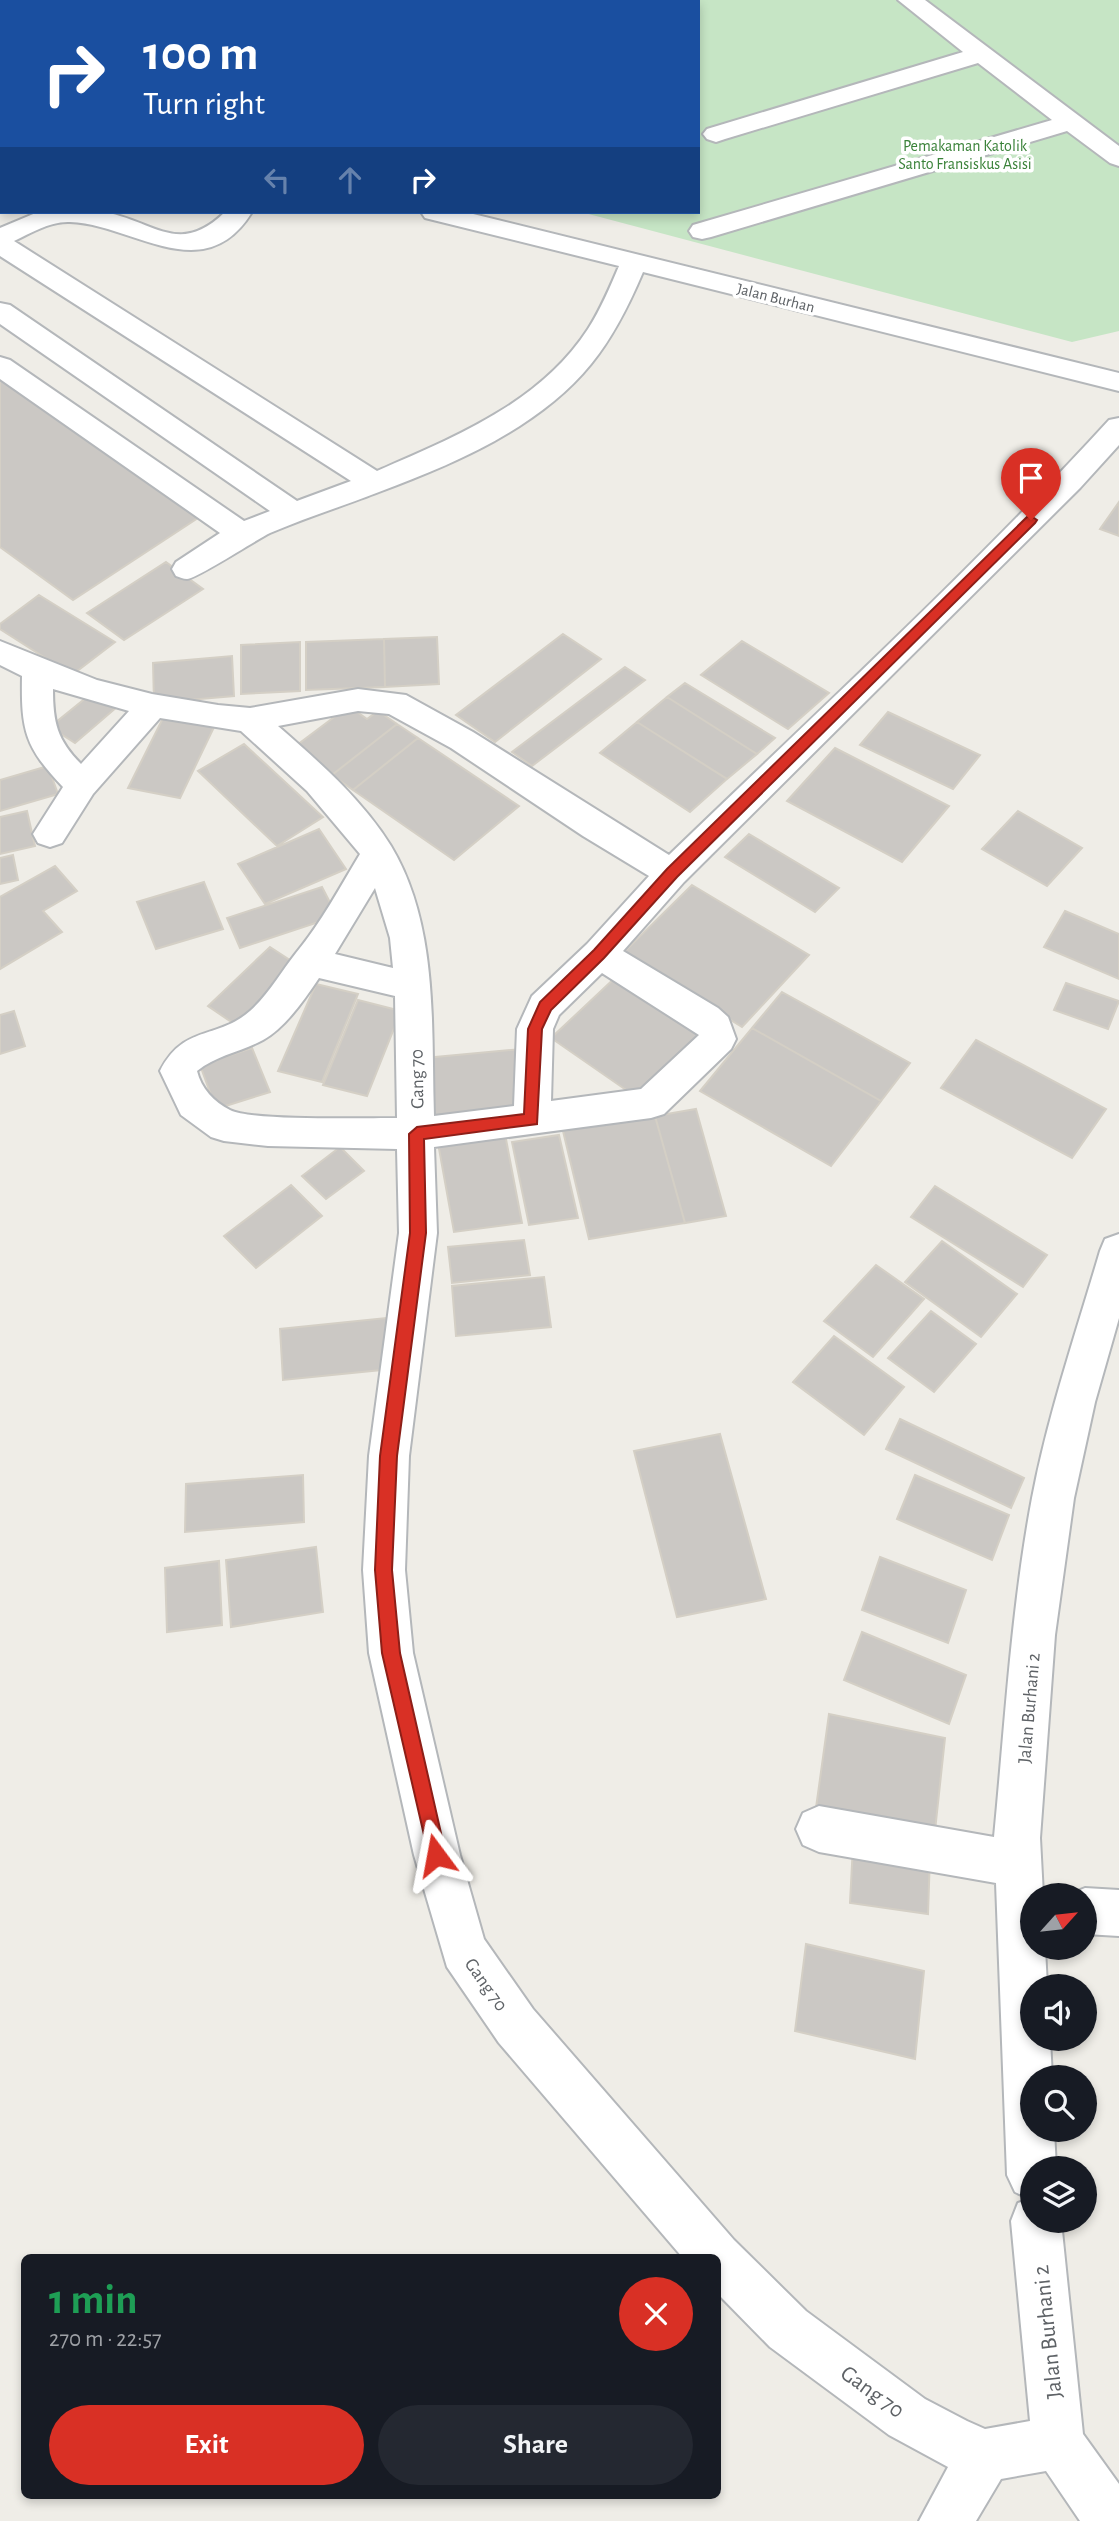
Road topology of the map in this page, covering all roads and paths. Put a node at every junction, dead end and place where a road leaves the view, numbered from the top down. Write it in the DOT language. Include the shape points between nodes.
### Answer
graph roads {
  1 [pos="910,0"];
  2 [pos="981,54"];
  3 [pos="1071,121"];
  4 [pos="716,134"];
  5 [pos="1119,158"];
  6 [pos="69,214"];
  7 [pos="69,214"];
  8 [pos="238,214"];
  9 [pos="442,214"];
  10 [pos="40,215"];
  11 [pos="702,231"];
  12 [pos="0,237"];
  13 [pos="0,244"];
  14 [pos="634,262"];
  15 [pos="0,311"];
  16 [pos="107,347"];
  17 [pos="0,366"];
  18 [pos="1119,382"];
  19 [pos="1119,427"];
  20 [pos="375,483"];
  21 [pos="294,513"];
  22 [pos="242,534"];
  23 [pos="187,569"];
  24 [pos="0,652"];
  25 [pos="38,671"];
  26 [pos="153,705"];
  27 [pos="250,720"];
  28 [pos="81,785"];
  29 [pos="50,834"];
  30 [pos="377,854"];
  31 [pos="672,873"];
  32 [pos="599,954"];
  33 [pos="309,962"];
  34 [pos="412,986"];
  35 [pos="532,1119"];
  36 [pos="417,1134"];
  37 [pos="1119,1251"];
  38 [pos="819,1829"];
  39 [pos="1022,1883"];
  40 [pos="1020,1892"];
  41 [pos="1097,1912"];
  42 [pos="1119,1913"];
  43 [pos="1025,1960"];
  44 [pos="1031,2156"];
  45 [pos="1037,2233"];
  46 [pos="714,2254"];
  47 [pos="721,2262"];
  48 [pos="1058,2443"];
  49 [pos="985,2455"];
  50 [pos="946,2521"];
  51 [pos="1119,2521"];
  1 -- 2 [label="street"];
  2 -- 3 [label="street"];
  2 -- 4 [label="street"];
  3 -- 5 [label="street"];
  3 -- 11 [label="street"];
  6 -- 10 [label="street"];
  7 -- 8 [label="street" via="191,243 226,230"];
  9 -- 14 [label="street, Jalan Burhan"];
  10 -- 12 [label="street"];
  13 -- 16 [label="street"];
  14 -- 18 [label="street, Jalan Burhan"];
  14 -- 20 [label="street" via="606,324 561,382 505,423"];
  15 -- 16 [label="street"];
  16 -- 20 [label="street"];
  16 -- 21 [label="street"];
  17 -- 22 [label="street"];
  19 -- 31 [label="street" via="953,598"];
  20 -- 21 [label="street"];
  21 -- 22 [label="street"];
  22 -- 23 [label="street"];
  24 -- 25 [label="street"];
  25 -- 26 [label="street"];
  25 -- 28 [label="street" via="37,718 51,754"];
  26 -- 27 [label="street"];
  26 -- 28 [label="street"];
  27 -- 30 [label="street, Gang 70" via="328,789"];
  27 -- 31 [label="street" via="358,700 395,703 462,740"];
  28 -- 29 [label="street"];
  30 -- 33 [label="street"];
  30 -- 34 [label="street, Gang 70" via="407,938"];
  31 -- 32 [label="street"];
  32 -- 35 [label="street" via="545,1006 535,1029"];
  32 -- 35 [label="street" via="705,1018 715,1027 718,1039 651,1103"];
  33 -- 34 [label="street"];
  33 -- 36 [label="street" via="261,1024 184,1059 178,1071 194,1104 224,1126"];
  34 -- 36 [label="street, Gang 70"];
  35 -- 36 [label="street"];
  36 -- 46 [label="street, Gang 70" via="418,1233 389,1456 384,1570 391,1653 436,1855 464,1950 509,2015"];
  37 -- 39 [label="street, Jalan Burhani 2" via="1075,1402 1053,1498 1034,1635 1017,1838"];
  38 -- 40 [label="street"];
  41 -- 42 [label="street"];
  43 -- 44 [label="street, Jalan Burhani 2"];
  45 -- 48 [label="street, Jalan Burhani 2"];
  47 -- 49 [label="street, Gang 70" via="788,2329 907,2417"];
  48 -- 49 [label="street"];
  48 -- 51 [label="street" via="1099,2502"];
  49 -- 50 [label="street"];
}
